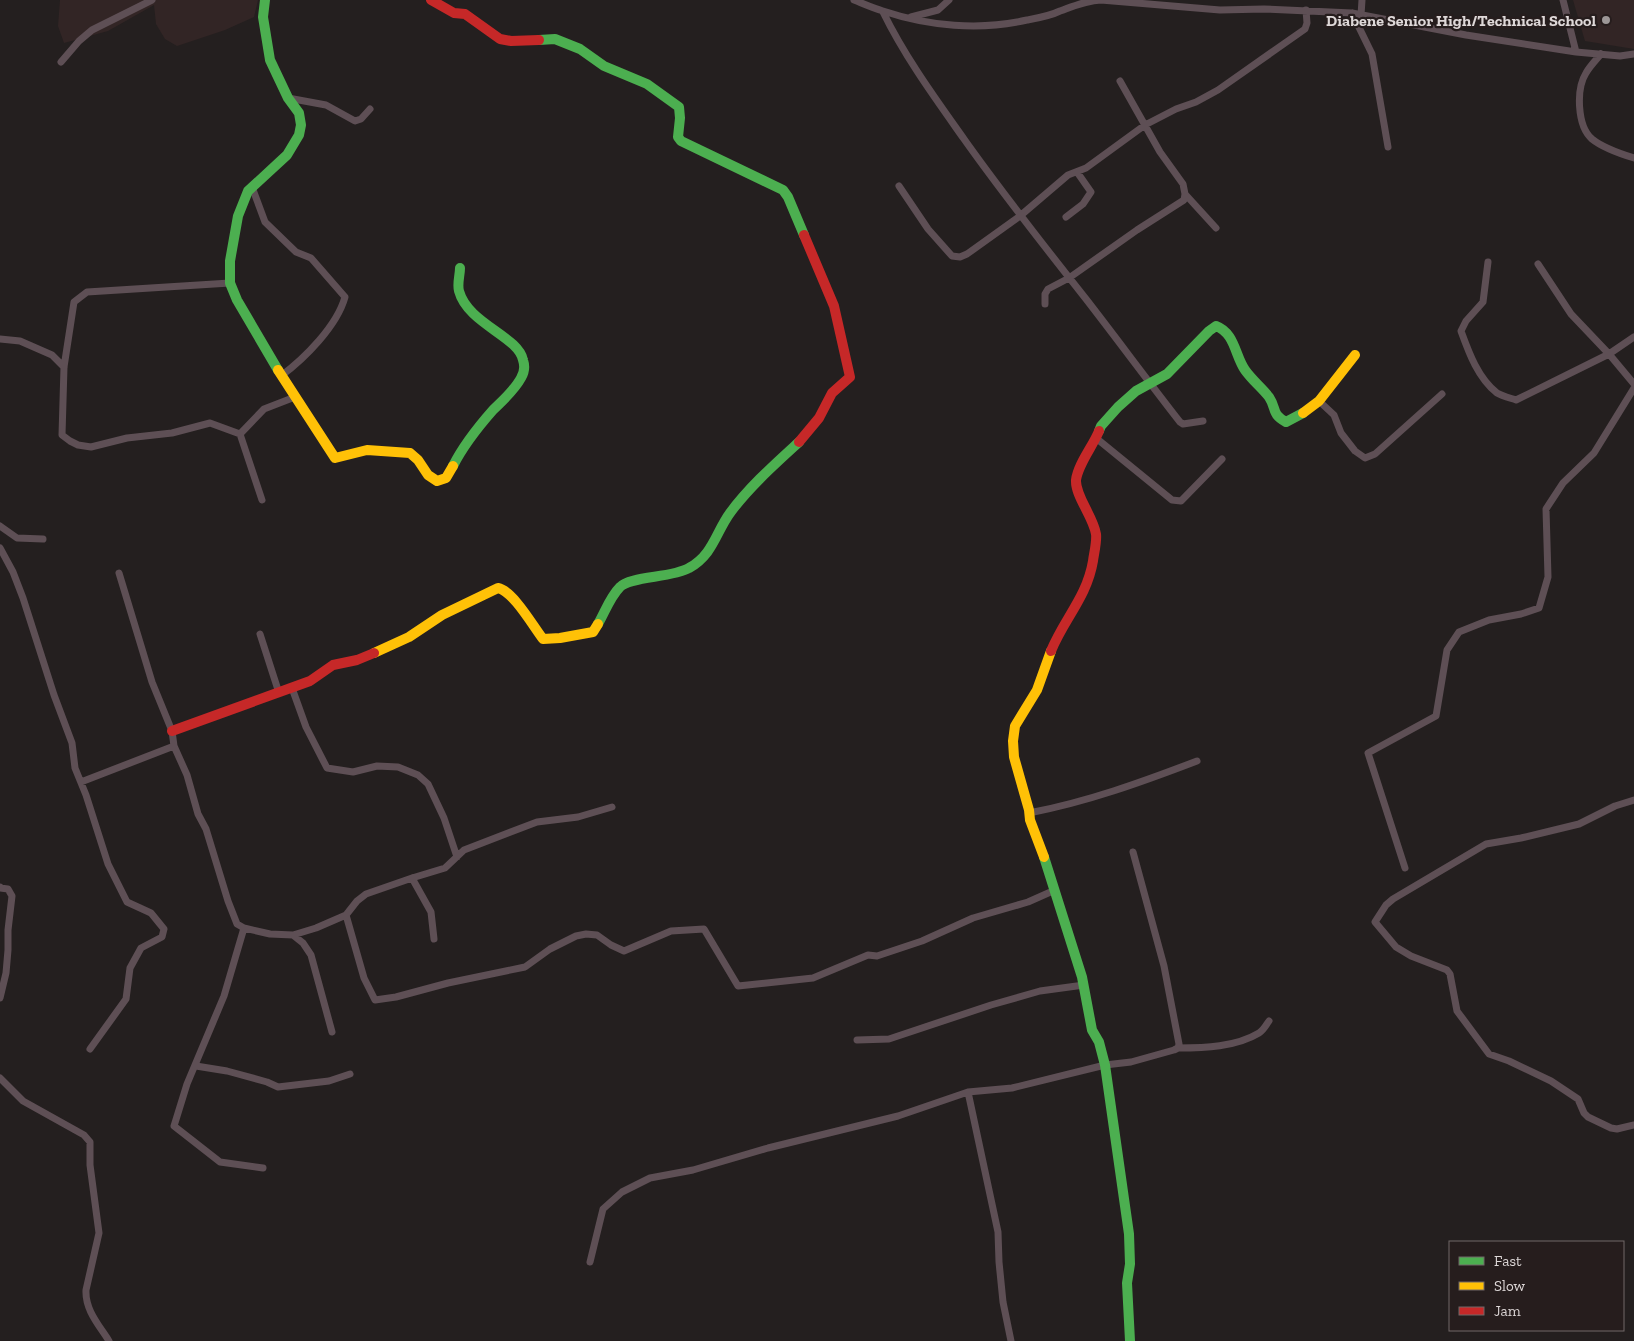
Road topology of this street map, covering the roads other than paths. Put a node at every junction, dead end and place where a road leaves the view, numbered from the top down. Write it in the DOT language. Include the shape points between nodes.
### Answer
graph roads {
  1 [pos="152,0"];
  2 [pos="264,0"];
  3 [pos="431,0"];
  4 [pos="854,0"];
  5 [pos="949,0"];
  6 [pos="1362,0"];
  7 [pos="1563,0"];
  8 [pos="1306,10"];
  9 [pos="883,12"];
  10 [pos="1352,13"];
  11 [pos="1361,14"];
  12 [pos="909,18"];
  13 [pos="1576,52"];
  14 [pos="1601,54"];
  15 [pos="1634,54"];
  16 [pos="61,62"];
  17 [pos="1120,81"];
  18 [pos="288,98"];
  19 [pos="370,109"];
  20 [pos="1145,125"];
  21 [pos="1388,147"];
  22 [pos="1634,158"];
  23 [pos="1077,172"];
  24 [pos="899,186"];
  25 [pos="252,187"];
  26 [pos="1186,194"];
  27 [pos="1020,216"];
  28 [pos="1066,217"];
  29 [pos="1216,228"];
  30 [pos="1488,262"];
  31 [pos="1538,264"];
  32 [pos="460,268"];
  33 [pos="1069,278"];
  34 [pos="230,283"];
  35 [pos="1045,304"];
  36 [pos="1634,337"];
  37 [pos="0,339"];
  38 [pos="1609,354"];
  39 [pos="1355,355"];
  40 [pos="64,367"];
  41 [pos="281,376"];
  42 [pos="1149,383"];
  43 [pos="1634,386"];
  44 [pos="1442,394"];
  45 [pos="295,397"];
  46 [pos="1319,401"];
  47 [pos="1203,421"];
  48 [pos="240,434"];
  49 [pos="1096,438"];
  50 [pos="1222,459"];
  51 [pos="262,500"];
  52 [pos="0,526"];
  53 [pos="43,539"];
  54 [pos="0,548"];
  55 [pos="119,573"];
  56 [pos="260,634"];
  57 [pos="292,688"];
  58 [pos="279,693"];
  59 [pos="172,731"];
  60 [pos="174,746"];
  61 [pos="1197,761"];
  62 [pos="81,782"];
  63 [pos="1634,800"];
  64 [pos="612,807"];
  65 [pos="1029,814"];
  66 [pos="1133,852"];
  67 [pos="457,857"];
  68 [pos="1405,868"];
  69 [pos="412,878"];
  70 [pos="0,886"];
  71 [pos="1055,890"];
  72 [pos="346,915"];
  73 [pos="244,928"];
  74 [pos="293,935"];
  75 [pos="434,939"];
  76 [pos="1084,985"];
  77 [pos="0,998"];
  78 [pos="1270,1021"];
  79 [pos="332,1032"];
  80 [pos="857,1040"];
  81 [pos="1178,1048"];
  82 [pos="90,1049"];
  83 [pos="1105,1065"];
  84 [pos="196,1066"];
  85 [pos="350,1074"];
  86 [pos="0,1078"];
  87 [pos="968,1092"];
  88 [pos="1634,1125"];
  89 [pos="263,1168"];
  90 [pos="590,1262"];
  91 [pos="109,1341"];
  92 [pos="1011,1341"];
  93 [pos="1130,1341"];
  1 -- 16 [label="street" via="92,30"];
  2 -- 18 [label="street" via="270,60"];
  3 -- 57 [label="street" via="454,13 465,14 500,39 555,39 580,49 604,66 647,84 679,107 678,137 681,141 782,190 788,197 834,306 850,377 832,393 807,434 729,514 714,544 699,561 676,574 625,583 619,587 593,632 543,639 513,598 498,588 442,615 409,637 357,660 333,665 310,682"];
  4 -- 9 [label="street"];
  5 -- 12 [label="street" via="938,10"];
  6 -- 11 [label="street"];
  7 -- 13 [label="street"];
  8 -- 10 [label="street"];
  8 -- 12 [label="street" via="1220,10 1090,0 1059,12 1004,24 956,25"];
  8 -- 20 [label="street" via="1305,29 1236,79"];
  9 -- 12 [label="street"];
  9 -- 27 [label="street" via="917,72"];
  10 -- 11 [label="street"];
  10 -- 21 [label="street" via="1372,54"];
  11 -- 13 [label="street"];
  13 -- 14 [label="street"];
  14 -- 15 [label="street"];
  14 -- 22 [label="street" via="1585,74 1579,98 1580,120 1596,142"];
  17 -- 20 [label="street"];
  18 -- 19 [label="street" via="326,105 355,121"];
  18 -- 25 [label="street" via="299,113 299,135 287,156"];
  20 -- 23 [label="street"];
  20 -- 26 [label="street" via="1183,184"];
  23 -- 27 [label="street" via="1068,175"];
  23 -- 28 [label="street" via="1091,192 1083,204"];
  24 -- 27 [label="street" via="928,229 952,256 968,254"];
  25 -- 34 [label="street" via="238,216 230,261"];
  25 -- 41 [label="street" via="265,222 296,252 311,258 345,297 327,330 309,352"];
  26 -- 29 [label="street"];
  26 -- 33 [label="street" via="1184,200"];
  27 -- 33 [label="street"];
  30 -- 38 [label="street" via="1483,302 1466,321 1462,331 1480,374 1498,394 1516,400"];
  31 -- 38 [label="street" via="1571,314"];
  32 -- 45 [label="street" via="458,290 467,306 482,323 517,350 523,358 524,367 514,388 457,456 449,476 434,480 410,453 367,449 335,458"];
  33 -- 35 [label="street" via="1048,290"];
  33 -- 42 [label="street"];
  34 -- 40 [label="street" via="87,292 74,302"];
  34 -- 41 [label="street"];
  36 -- 38 [label="street"];
  37 -- 40 [label="street" via="20,341 52,355"];
  38 -- 43 [label="street"];
  39 -- 46 [label="street"];
  40 -- 48 [label="street" via="62,435 78,445 90,447 127,438 153,437 210,423"];
  41 -- 45 [label="street"];
  42 -- 46 [label="street" via="1167,374 1216,326 1224,330 1244,369 1270,399 1277,417 1286,422"];
  42 -- 47 [label="street" via="1180,422"];
  42 -- 49 [label="street" via="1106,418"];
  43 -- 68 [label="street" via="1594,453 1563,483 1546,509 1548,577 1539,608 1489,620 1459,632 1448,650 1436,716 1368,753"];
  44 -- 46 [label="street" via="1375,454 1364,458 1341,433 1334,415"];
  45 -- 48 [label="street" via="264,409"];
  48 -- 51 [label="street"];
  49 -- 50 [label="street" via="1172,500 1181,501"];
  49 -- 65 [label="street" via="1076,479 1096,535 1087,585 1056,639 1037,690 1015,726 1014,757"];
  52 -- 53 [label="street" via="17,538"];
  54 -- 62 [label="street" via="23,598 72,743 75,768"];
  55 -- 59 [label="street" via="152,682"];
  56 -- 58 [label="street"];
  57 -- 58 [label="street"];
  57 -- 67 [label="street" via="306,727 327,768 353,772 377,766 398,767 418,774 428,784 444,818"];
  58 -- 59 [label="street"];
  59 -- 60 [label="street"];
  60 -- 62 [label="street"];
  60 -- 73 [label="street" via="212,846 233,916"];
  61 -- 65 [label="street" via="1138,783"];
  62 -- 82 [label="street" via="108,864 127,902 151,913 164,930 162,937 141,948 130,968 126,998"];
  63 -- 88 [label="street" via="1579,824 1486,844 1393,899 1375,922 1396,947 1447,970 1457,1011 1490,1054 1551,1081 1578,1099 1588,1117 1617,1129"];
  64 -- 67 [label="street" via="578,817 537,822 464,850"];
  65 -- 71 [label="street"];
  66 -- 81 [label="street" via="1164,966"];
  67 -- 69 [label="street" via="445,868"];
  69 -- 72 [label="street" via="366,894"];
  69 -- 75 [label="street" via="431,912"];
  70 -- 77 [label="street" via="8,889 12,896 6,973"];
  71 -- 72 [label="street" via="1028,902 973,918 922,941 877,956 868,955 813,978 738,986 704,928 671,931 624,951 597,936 576,936 525,967 375,1000 364,978"];
  71 -- 76 [label="street"];
  72 -- 74 [label="street"];
  73 -- 74 [label="street"];
  73 -- 84 [label="street" via="224,996"];
  74 -- 79 [label="street" via="311,955"];
  76 -- 80 [label="street" via="1040,991 889,1039"];
  76 -- 83 [label="street" via="1092,1030 1098,1036"];
  78 -- 81 [label="street" via="1261,1032 1247,1039 1218,1046"];
  81 -- 83 [label="street" via="1132,1062"];
  83 -- 87 [label="street" via="1012,1088"];
  83 -- 93 [label="street" via="1129,1234"];
  84 -- 85 [label="street" via="262,1080 278,1087"];
  84 -- 89 [label="street" via="174,1126 220,1162"];
  86 -- 91 [label="street" via="23,1101 84,1135 90,1142 99,1233 86,1299 90,1312"];
  87 -- 90 [label="street" via="898,1116 650,1178 622,1192 603,1209"];
  87 -- 92 [label="street" via="998,1232 1002,1294"];
}
